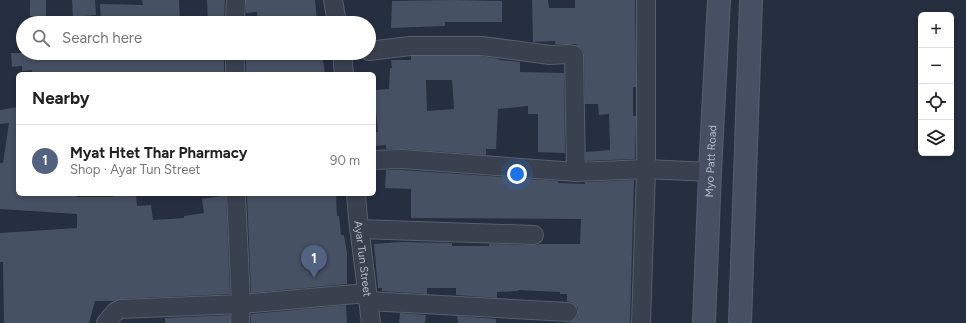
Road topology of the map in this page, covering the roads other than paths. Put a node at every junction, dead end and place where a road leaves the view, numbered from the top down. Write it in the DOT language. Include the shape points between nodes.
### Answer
graph roads {
  1 [pos="236,0"];
  2 [pos="333,0"];
  3 [pos="646,0"];
  4 [pos="719,0"];
  5 [pos="751,0"];
  6 [pos="235,16"];
  7 [pos="336,16"];
  8 [pos="376,50"];
  9 [pos="235,60"];
  10 [pos="343,60"];
  11 [pos="234,72"];
  12 [pos="344,72"];
  13 [pos="376,160"];
  14 [pos="646,169"];
  15 [pos="576,172"];
  16 [pos="710,172"];
  17 [pos="236,196"];
  18 [pos="356,196"];
  19 [pos="359,229"];
  20 [pos="534,235"];
  21 [pos="368,297"];
  22 [pos="241,304"];
  23 [pos="568,312"];
  24 [pos="106,323"];
  25 [pos="240,323"];
  26 [pos="371,323"];
  27 [pos="641,323"];
  28 [pos="704,323"];
  29 [pos="740,323"];
  1 -- 6 [label="street"];
  2 -- 7 [label="street"];
  3 -- 14 [label="street"];
  4 -- 16 [label="main road, Myo Patt Road"];
  5 -- 29 [label="main road"];
  8 -- 15 [label="street" via="410,46 482,46 550,55 574,55"];
  9 -- 11 [label="street"];
  10 -- 12 [label="street"];
  13 -- 15 [label="street" via="402,159"];
  14 -- 15 [label="street"];
  14 -- 16 [label="street"];
  14 -- 27 [label="street"];
  16 -- 28 [label="main road, Myo Patt Road"];
  17 -- 22 [label="street"];
  18 -- 19 [label="street, Ayar Tun Street"];
  19 -- 20 [label="street"];
  19 -- 21 [label="street, Ayar Tun Street"];
  21 -- 22 [label="street"];
  21 -- 23 [label="street"];
  21 -- 26 [label="street, Ayar Tun Street"];
  22 -- 24 [label="street" via="121,309"];
  22 -- 25 [label="street"];
}
